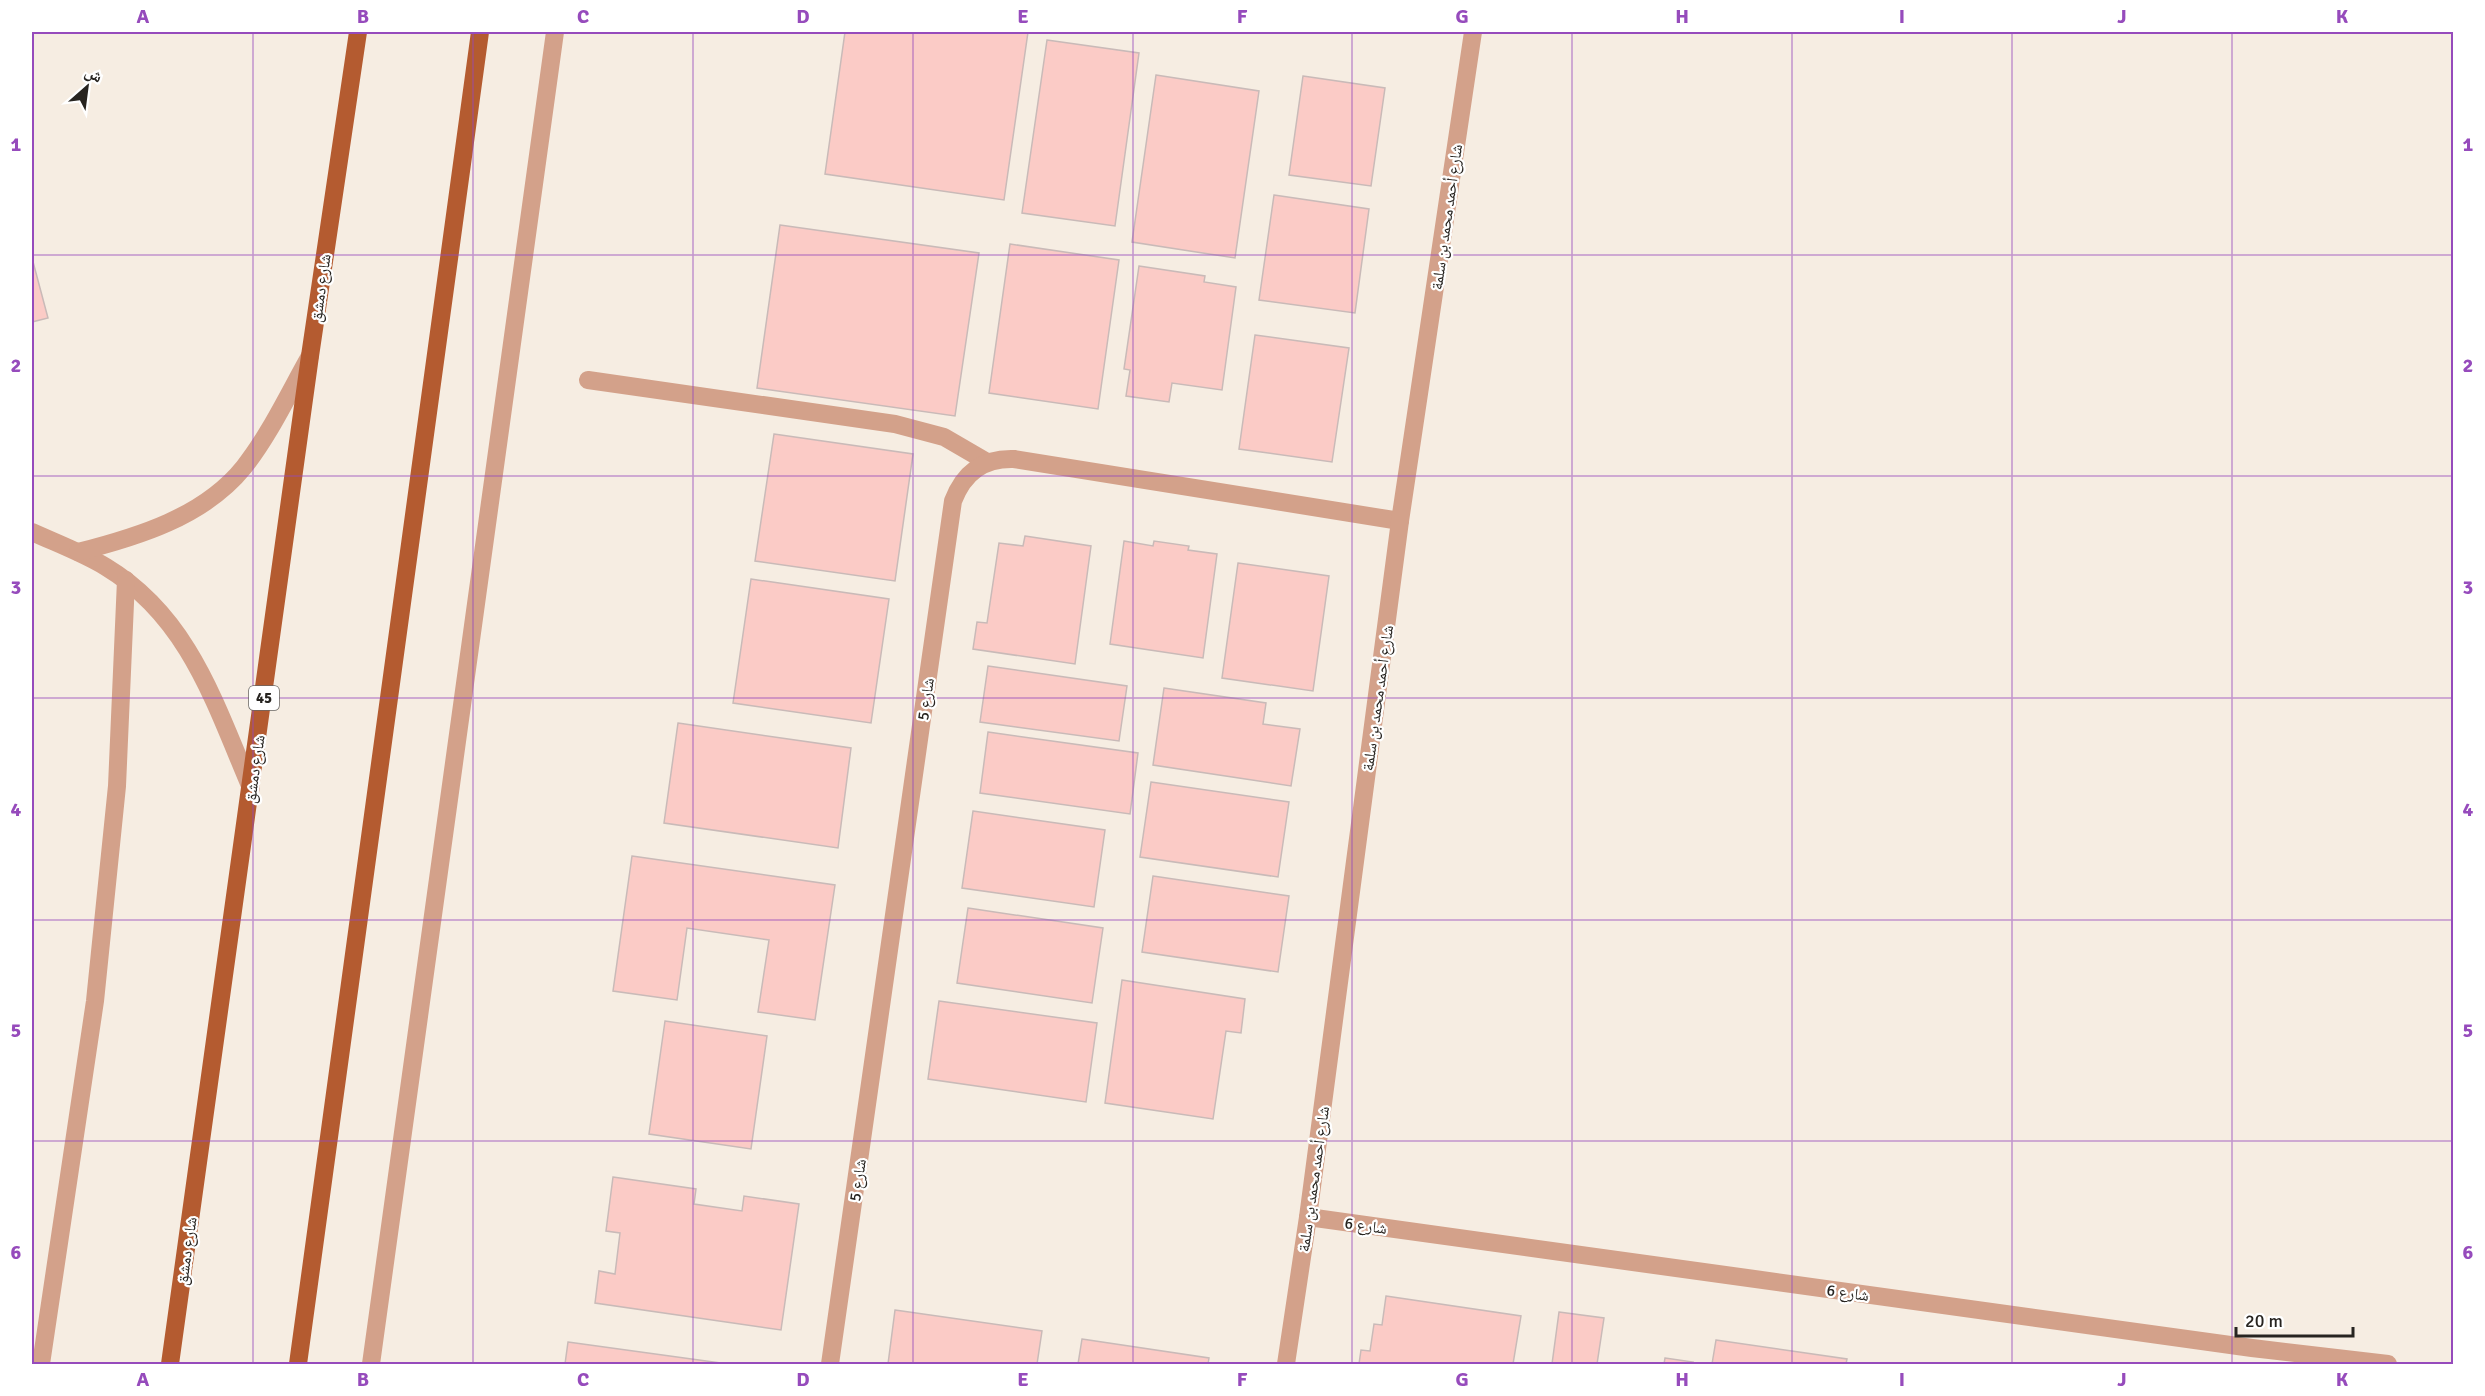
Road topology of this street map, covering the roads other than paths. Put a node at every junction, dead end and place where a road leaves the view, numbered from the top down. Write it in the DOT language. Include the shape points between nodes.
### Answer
graph roads {
  1 [pos="358,32"];
  2 [pos="480,32"];
  3 [pos="555,32"];
  4 [pos="1473,32"];
  5 [pos="310,356"];
  6 [pos="588,380"];
  7 [pos="987,462"];
  8 [pos="1400,521"];
  9 [pos="32,532"];
  10 [pos="78,552"];
  11 [pos="126,580"];
  12 [pos="251,788"];
  13 [pos="1308,1217"];
  14 [pos="2251,1356"];
  15 [pos="41,1365"];
  16 [pos="170,1365"];
  17 [pos="298,1365"];
  18 [pos="372,1365"];
  19 [pos="830,1365"];
  20 [pos="1286,1365"];
  21 [pos="2388,1365"];
  1 -- 5 [label="main road, شارع دمشق / 45"];
  2 -- 17 [label="main road"];
  3 -- 18 [label="street"];
  4 -- 8 [label="street, شارع أحمد محمد بن سلمة"];
  5 -- 10 [label="street" via="262,441 243,468 219,491 162,526 128,540"];
  5 -- 12 [label="main road, شارع دمشق / 45"];
  6 -- 7 [label="street" via="895,424 944,437"];
  7 -- 8 [label="street" via="1014,459"];
  7 -- 19 [label="street, شارع 5" via="963,480 953,501"];
  8 -- 13 [label="street, شارع أحمد محمد بن سلمة"];
  9 -- 10 [label="street"];
  10 -- 11 [label="street"];
  11 -- 12 [label="street" via="163,614 183,640 199,667"];
  11 -- 15 [label="street" via="117,786 94,1001"];
  12 -- 16 [label="main road, شارع دمشق / 45"];
  13 -- 14 [label="street, شارع 6"];
  13 -- 20 [label="street, شارع أحمد محمد بن سلمة"];
  14 -- 21 [label="street, شارع 6"];
}
